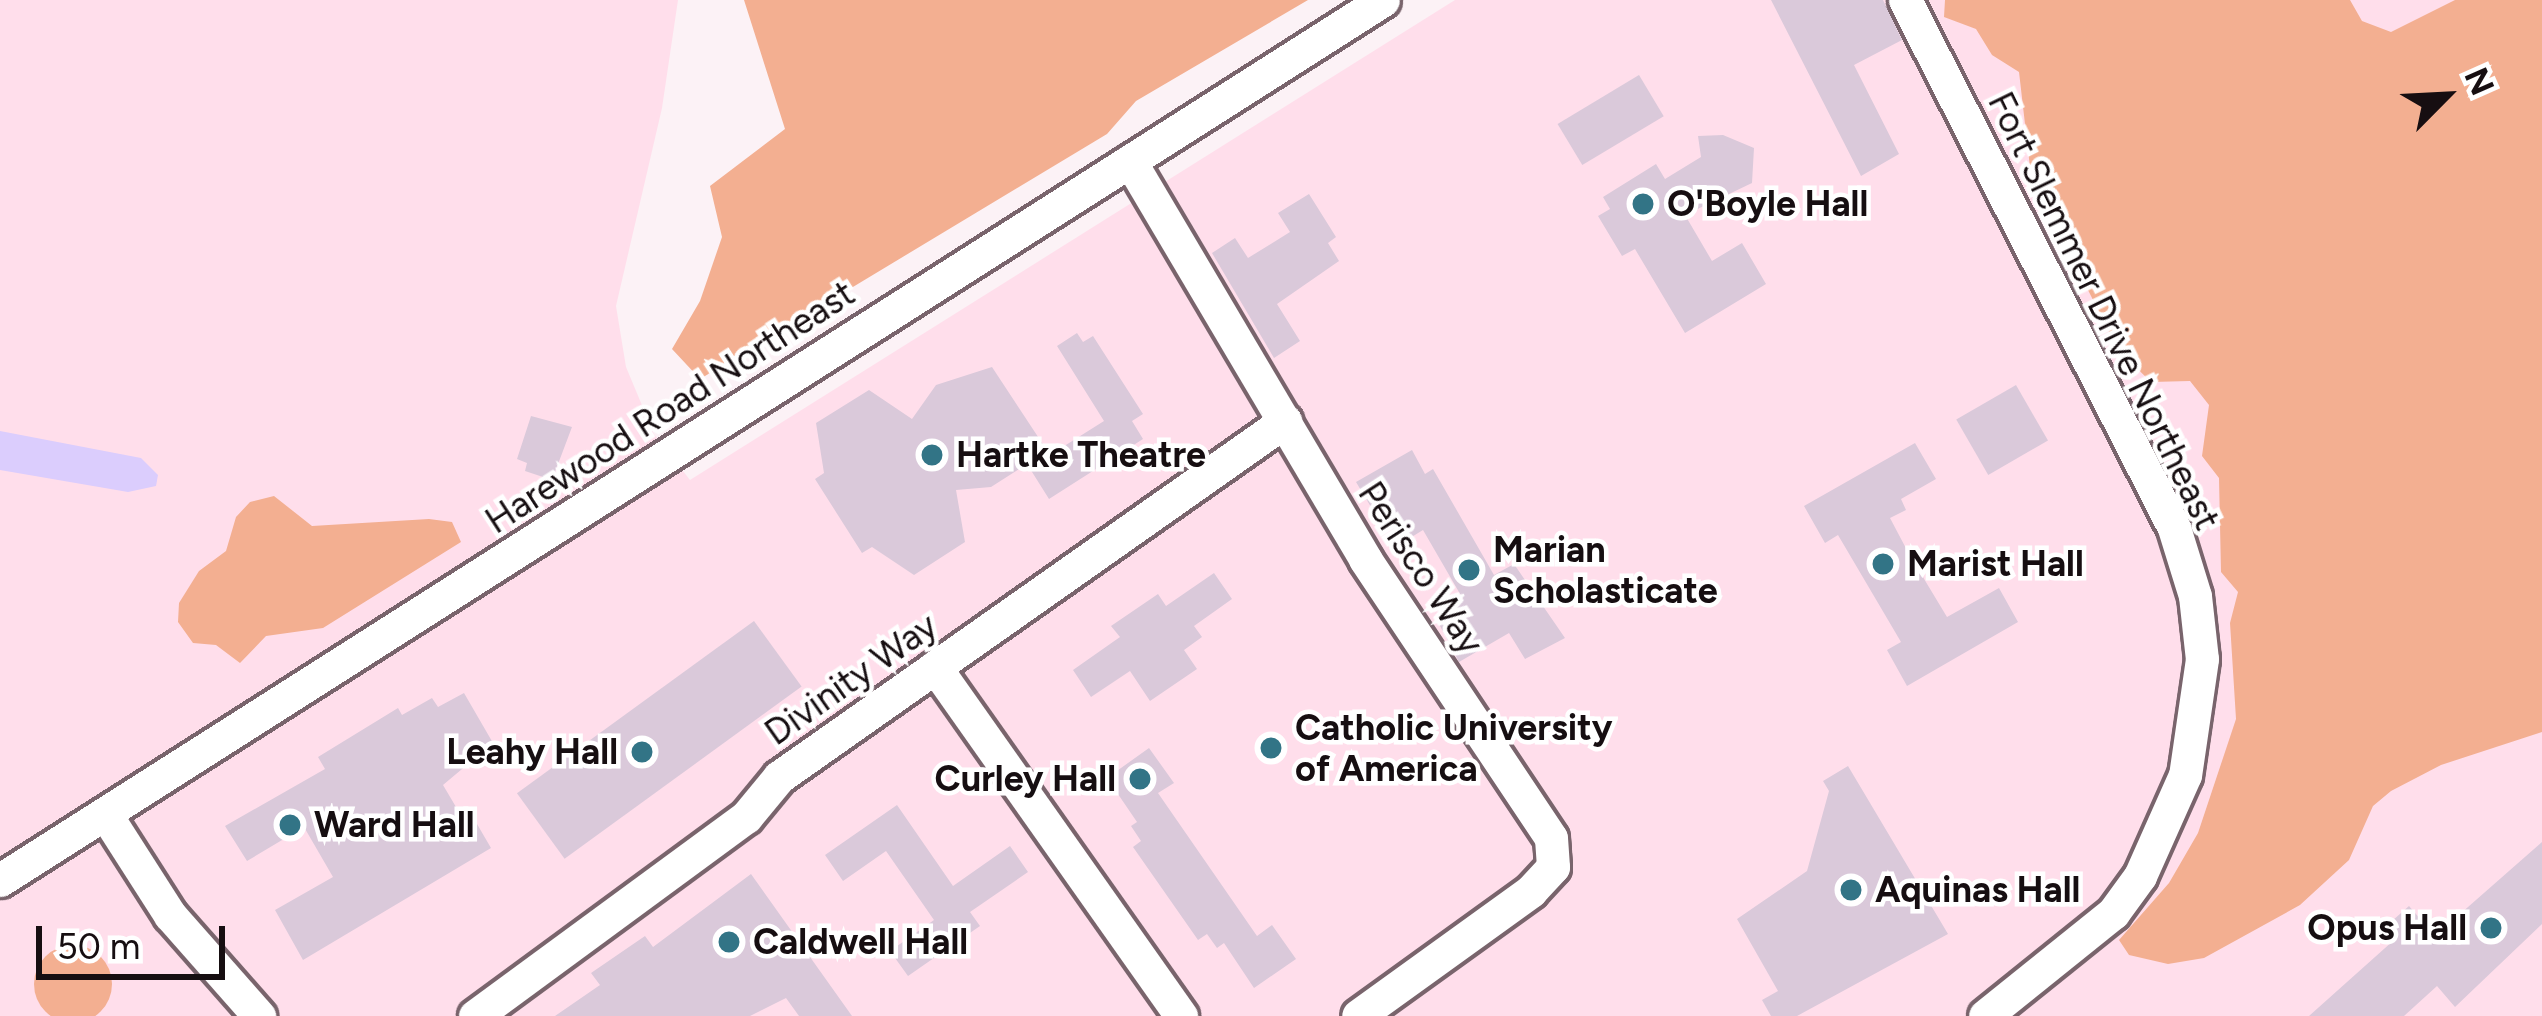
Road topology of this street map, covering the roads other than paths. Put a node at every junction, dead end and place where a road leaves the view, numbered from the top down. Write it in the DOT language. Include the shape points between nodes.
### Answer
graph roads {
  1 [pos="1383,0"];
  2 [pos="1906,0"];
  3 [pos="1130,161"];
  4 [pos="1285,421"];
  5 [pos="935,667"];
  6 [pos="106,814"];
  7 [pos="0,880"];
  8 [pos="259,1016"];
  9 [pos="475,1016"];
  10 [pos="1181,1016"];
  11 [pos="1358,1016"];
  12 [pos="1985,1016"];
  1 -- 3 [label="street, Harewood Road Northeast"];
  2 -- 12 [label="street, Fort Slemmer Drive Northeast" via="2174,528 2195,596 2202,659 2185,775 2140,876 2113,913"];
  3 -- 4 [label="street, Perisco Way"];
  3 -- 6 [label="street, Harewood Road Northeast"];
  4 -- 5 [label="street, Divinity Way"];
  4 -- 11 [label="street, Perisco Way" via="1365,559 1551,838 1553,867 1531,891"];
  5 -- 9 [label="street, Divinity Way" via="778,778 746,817"];
  5 -- 10 [label="street"];
  6 -- 7 [label="street, Harewood Road Northeast"];
  6 -- 8 [label="street" via="170,915"];
}
